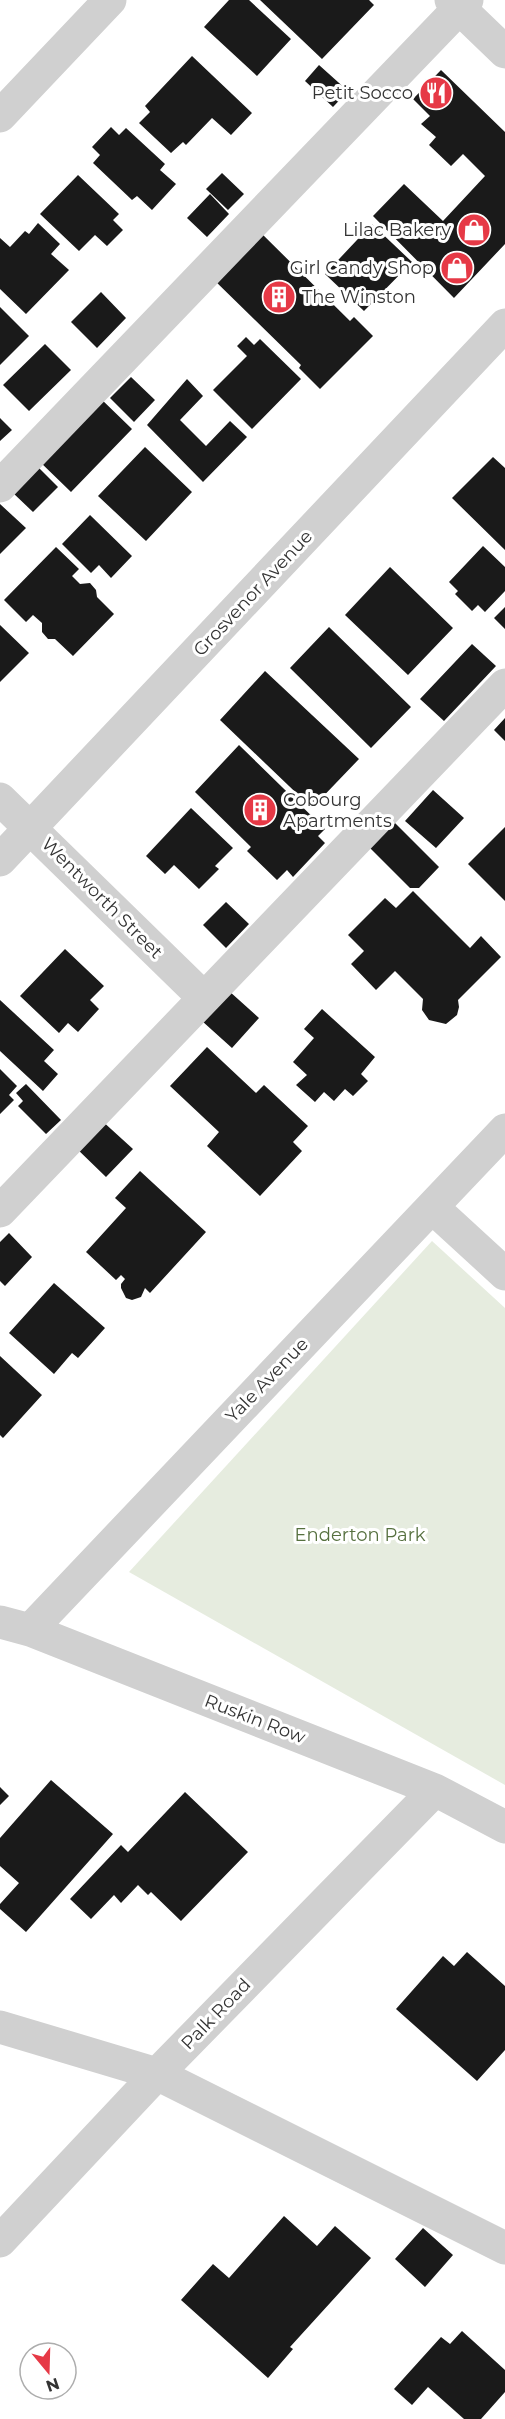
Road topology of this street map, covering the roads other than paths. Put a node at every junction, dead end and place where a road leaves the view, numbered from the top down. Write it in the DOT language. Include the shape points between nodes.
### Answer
graph roads {
  1 [pos="110,0"];
  2 [pos="459,3"];
  3 [pos="505,52"];
  4 [pos="0,116"];
  5 [pos="505,325"];
  6 [pos="0,486"];
  7 [pos="505,685"];
  8 [pos="0,799"];
  9 [pos="32,828"];
  10 [pos="0,860"];
  11 [pos="203,997"];
  12 [pos="505,1130"];
  13 [pos="432,1207"];
  14 [pos="0,1211"];
  15 [pos="505,1274"];
  16 [pos="15,1626"];
  17 [pos="435,1790"];
  18 [pos="505,1827"];
  19 [pos="0,2026"];
  20 [pos="157,2074"];
  21 [pos="0,2241"];
  22 [pos="505,2248"];
  1 -- 4 [label="street"];
  2 -- 3 [label="street"];
  2 -- 6 [label="street"];
  5 -- 9 [label="street, Grosvenor Avenue"];
  7 -- 11 [label="street"];
  8 -- 9 [label="street, Wentworth Street"];
  9 -- 10 [label="street, Grosvenor Avenue"];
  9 -- 11 [label="street, Wentworth Street"];
  11 -- 14 [label="street"];
  12 -- 13 [label="street, Yale Avenue"];
  13 -- 15 [label="street"];
  13 -- 16 [label="street, Yale Avenue"];
  16 -- 17 [label="street, Ruskin Row"];
  17 -- 18 [label="street, Ruskin Row"];
  17 -- 20 [label="street, Palk Road"];
  19 -- 20 [label="street"];
  20 -- 21 [label="street, Palk Road"];
  20 -- 22 [label="street"];
}
